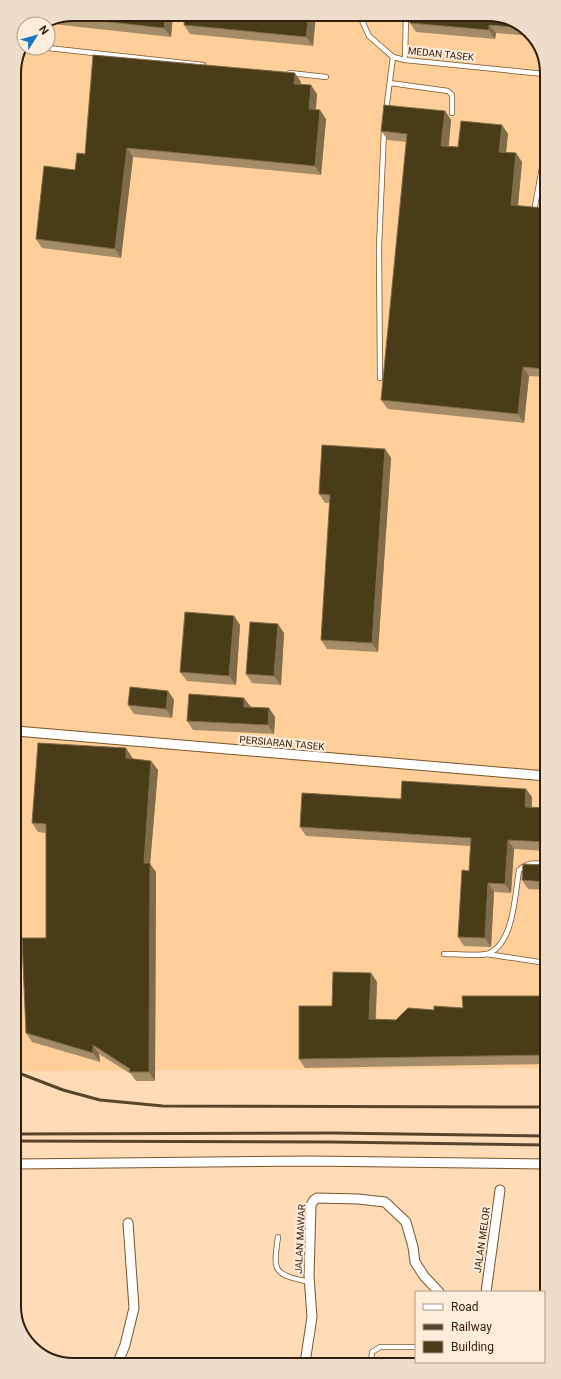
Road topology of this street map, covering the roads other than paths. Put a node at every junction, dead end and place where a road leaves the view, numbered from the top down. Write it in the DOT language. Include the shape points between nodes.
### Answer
graph roads {
  1 [pos="362,21"];
  2 [pos="406,21"];
  3 [pos="56,49"];
  4 [pos="393,57"];
  5 [pos="405,60"];
  6 [pos="212,66"];
  7 [pos="281,72"];
  8 [pos="540,74"];
  9 [pos="326,77"];
  10 [pos="390,83"];
  11 [pos="386,113"];
  12 [pos="452,113"];
  13 [pos="385,121"];
  14 [pos="540,179"];
  15 [pos="535,206"];
  16 [pos="380,378"];
  17 [pos="21,731"];
  18 [pos="540,775"];
  19 [pos="540,864"];
  20 [pos="444,954"];
  21 [pos="486,954"];
  22 [pos="540,962"];
  23 [pos="21,1164"];
  24 [pos="540,1164"];
  25 [pos="500,1190"];
  26 [pos="128,1224"];
  27 [pos="278,1237"];
  28 [pos="309,1282"];
  29 [pos="438,1291"];
  30 [pos="486,1291"];
  31 [pos="415,1347"];
  32 [pos="120,1358"];
  33 [pos="306,1358"];
  34 [pos="371,1358"];
  1 -- 4 [label="lane, MEDAN TASEK" via="369,36"];
  2 -- 5 [label="lane"];
  3 -- 6 [label="lane"];
  4 -- 5 [label="lane, MEDAN TASEK"];
  4 -- 10 [label="lane"];
  5 -- 8 [label="lane, MEDAN TASEK"];
  7 -- 9 [label="lane"];
  10 -- 11 [label="lane"];
  10 -- 12 [label="lane" via="448,91 452,95"];
  13 -- 16 [label="lane" via="379,247"];
  14 -- 15 [label="lane"];
  17 -- 18 [label="street, PERSIARAN TASEK"];
  19 -- 21 [label="lane" via="526,864 519,870 510,926 498,948"];
  20 -- 21 [label="lane"];
  21 -- 22 [label="lane"];
  23 -- 24 [label="street" via="310,1161"];
  25 -- 30 [label="street, JALAN MELOR"];
  26 -- 32 [label="street" via="134,1308"];
  27 -- 28 [label="lane" via="275,1260 277,1269 283,1274"];
  28 -- 29 [label="street, JALAN MAWAR" via="311,1205 317,1198 358,1199 385,1202 406,1222 415,1262"];
  28 -- 33 [label="street, JALAN MAWAR" via="312,1318"];
  31 -- 34 [label="lane" via="380,1347 372,1352"];
}
